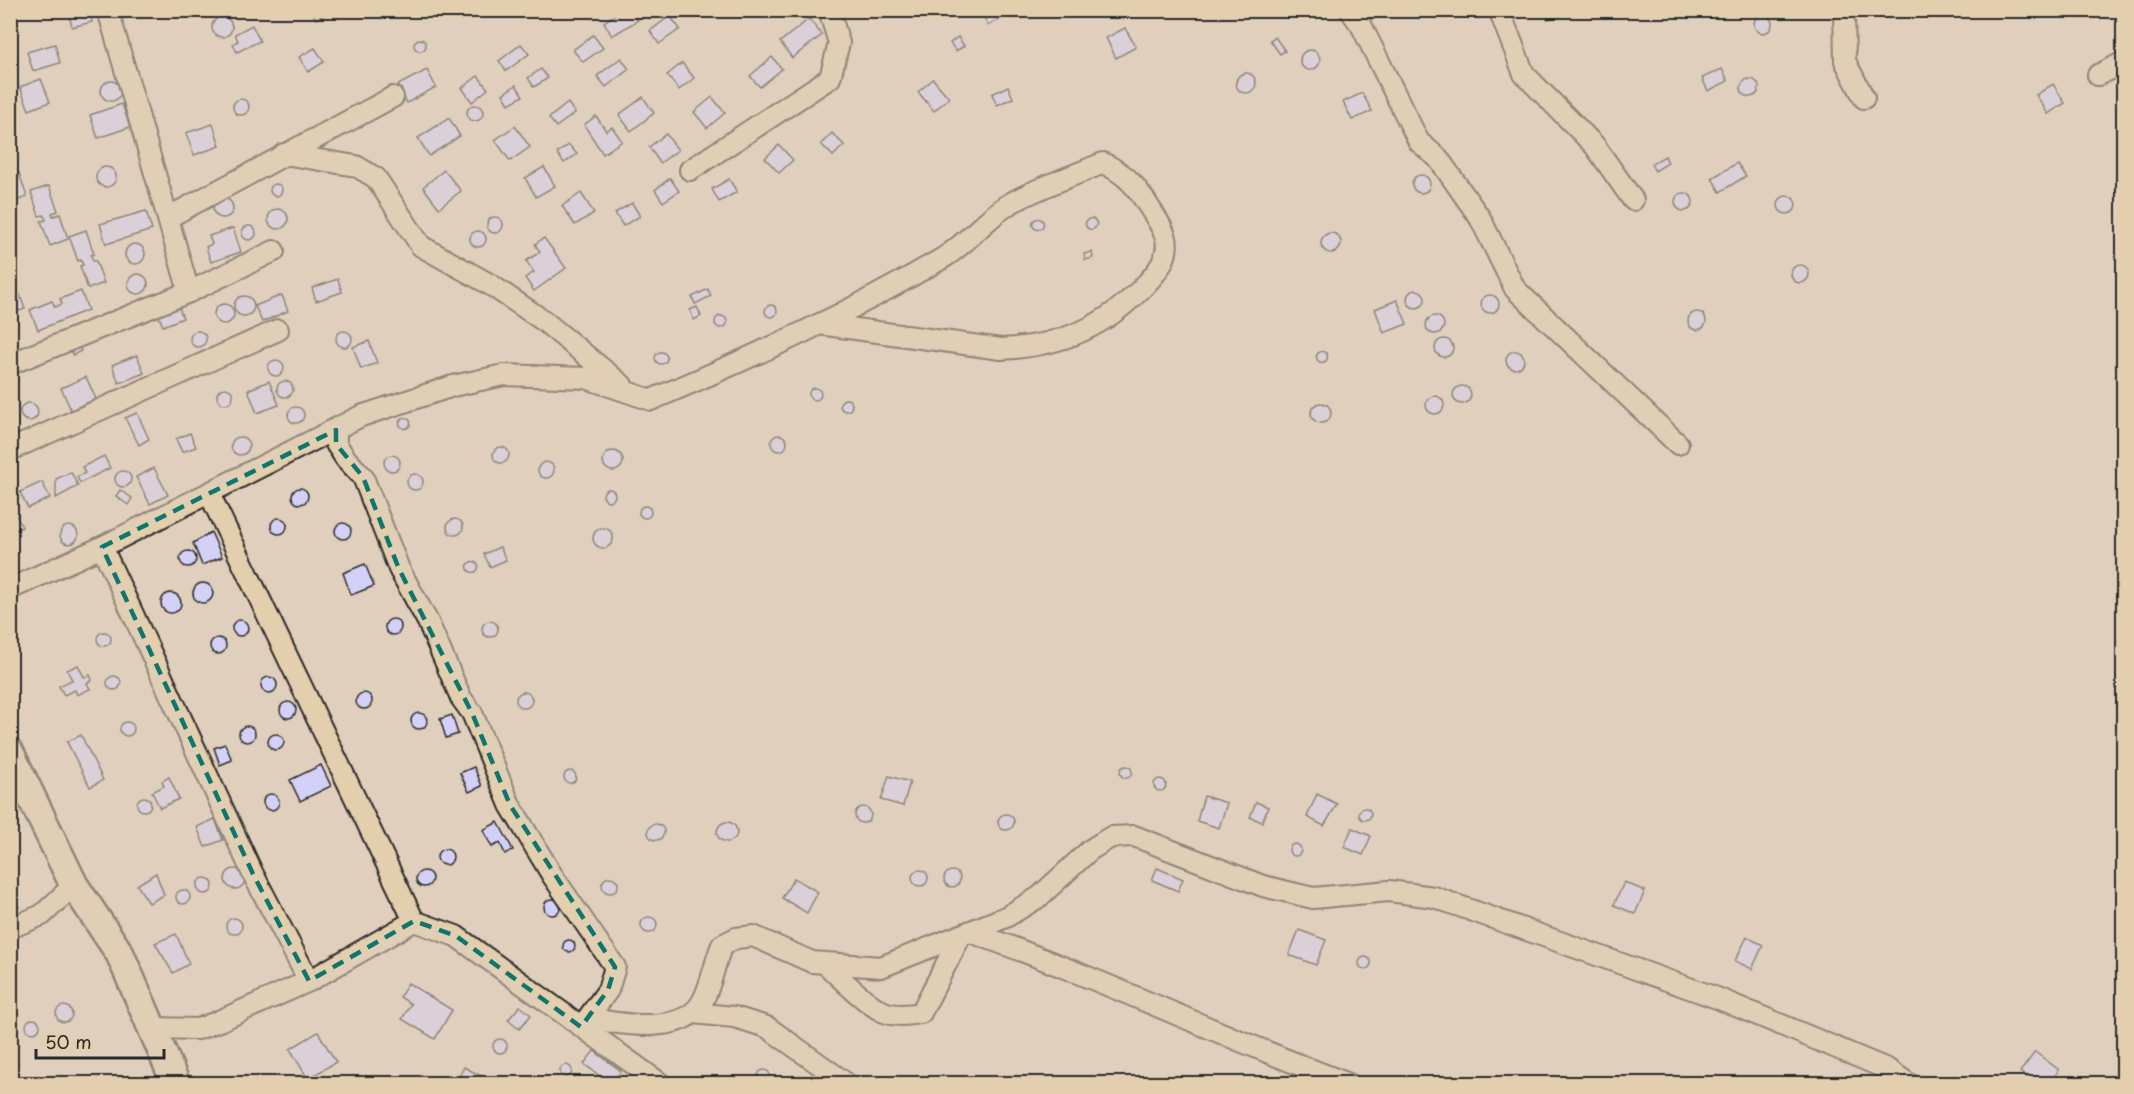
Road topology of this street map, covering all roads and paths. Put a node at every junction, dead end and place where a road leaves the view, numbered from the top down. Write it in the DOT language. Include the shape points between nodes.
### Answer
graph roads {
  1 [pos="108,10"];
  2 [pos="828,10"];
  3 [pos="1350,10"];
  4 [pos="1499,10"];
  5 [pos="1844,10"];
  6 [pos="2124,63"];
  7 [pos="2098,75"];
  8 [pos="393,97"];
  9 [pos="1864,98"];
  10 [pos="284,154"];
  11 [pos="690,170"];
  12 [pos="1633,200"];
  13 [pos="169,217"];
  14 [pos="274,251"];
  15 [pos="189,292"];
  16 [pos="819,324"];
  17 [pos="278,330"];
  18 [pos="10,364"];
  19 [pos="632,392"];
  20 [pos="336,430"];
  21 [pos="1678,444"];
  22 [pos="10,450"];
  23 [pos="209,493"];
  24 [pos="102,547"];
  25 [pos="10,589"];
  26 [pos="10,753"];
  27 [pos="17,782"];
  28 [pos="74,885"];
  29 [pos="414,921"];
  30 [pos="10,928"];
  31 [pos="965,935"];
  32 [pos="827,965"];
  33 [pos="309,981"];
  34 [pos="693,1013"];
  35 [pos="585,1022"];
  36 [pos="152,1028"];
  37 [pos="176,1083"];
  38 [pos="661,1083"];
  39 [pos="847,1083"];
  40 [pos="1349,1083"];
  41 [pos="1909,1083"];
  1 -- 13 [label="street"];
  2 -- 11 [label="street" via="839,43 830,78"];
  3 -- 21 [label="street" via="1419,142 1438,158 1480,218 1515,289"];
  4 -- 12 [label="street" via="1524,74 1595,146"];
  5 -- 9 [label="street" via="1845,61"];
  6 -- 7 [label="street"];
  8 -- 10 [label="street"];
  10 -- 13 [label="street"];
  10 -- 19 [label="street" via="356,166 376,178 421,246 491,285 544,321"];
  13 -- 15 [label="street"];
  14 -- 15 [label="street"];
  15 -- 18 [label="street"];
  16 -- 16 [label="street" via="945,256 1010,203 1103,163 1123,173 1139,191 1166,240 1165,258 1154,274 1106,321 1026,348 1001,349"];
  16 -- 19 [label="street" via="651,400"];
  17 -- 22 [label="street"];
  19 -- 20 [label="street" via="586,378 504,375 406,399"];
  20 -- 23 [label="street"];
  20 -- 35 [label="street" via="336,444 363,477 399,569 428,622 461,698 472,713 510,806 615,968 608,990"];
  23 -- 24 [label="street"];
  23 -- 29 [label="street"];
  24 -- 25 [label="street"];
  24 -- 33 [label="street" via="253,874"];
  26 -- 27 [label="main road"];
  27 -- 28 [label="main road"];
  28 -- 30 [label="street" via="42,915"];
  28 -- 36 [label="main road" via="120,954"];
  29 -- 33 [label="street"];
  29 -- 35 [label="street" via="456,936"];
  31 -- 32 [label="street" via="880,967"];
  31 -- 32 [label="street" via="921,1014 885,1012"];
  31 -- 40 [label="street" via="1063,966 1288,1062"];
  31 -- 41 [label="street" via="1039,897 1090,850 1112,837 1134,836 1263,886 1313,898 1389,891 1434,897 1717,998 1887,1069"];
  32 -- 34 [label="street" via="753,936 736,938 722,945 711,985"];
  33 -- 36 [label="street" via="198,1029"];
  34 -- 35 [label="street" via="672,1022 632,1026"];
  34 -- 39 [label="street" via="734,1017 767,1027"];
  35 -- 38 [label="street"];
  36 -- 37 [label="main road"];
}
